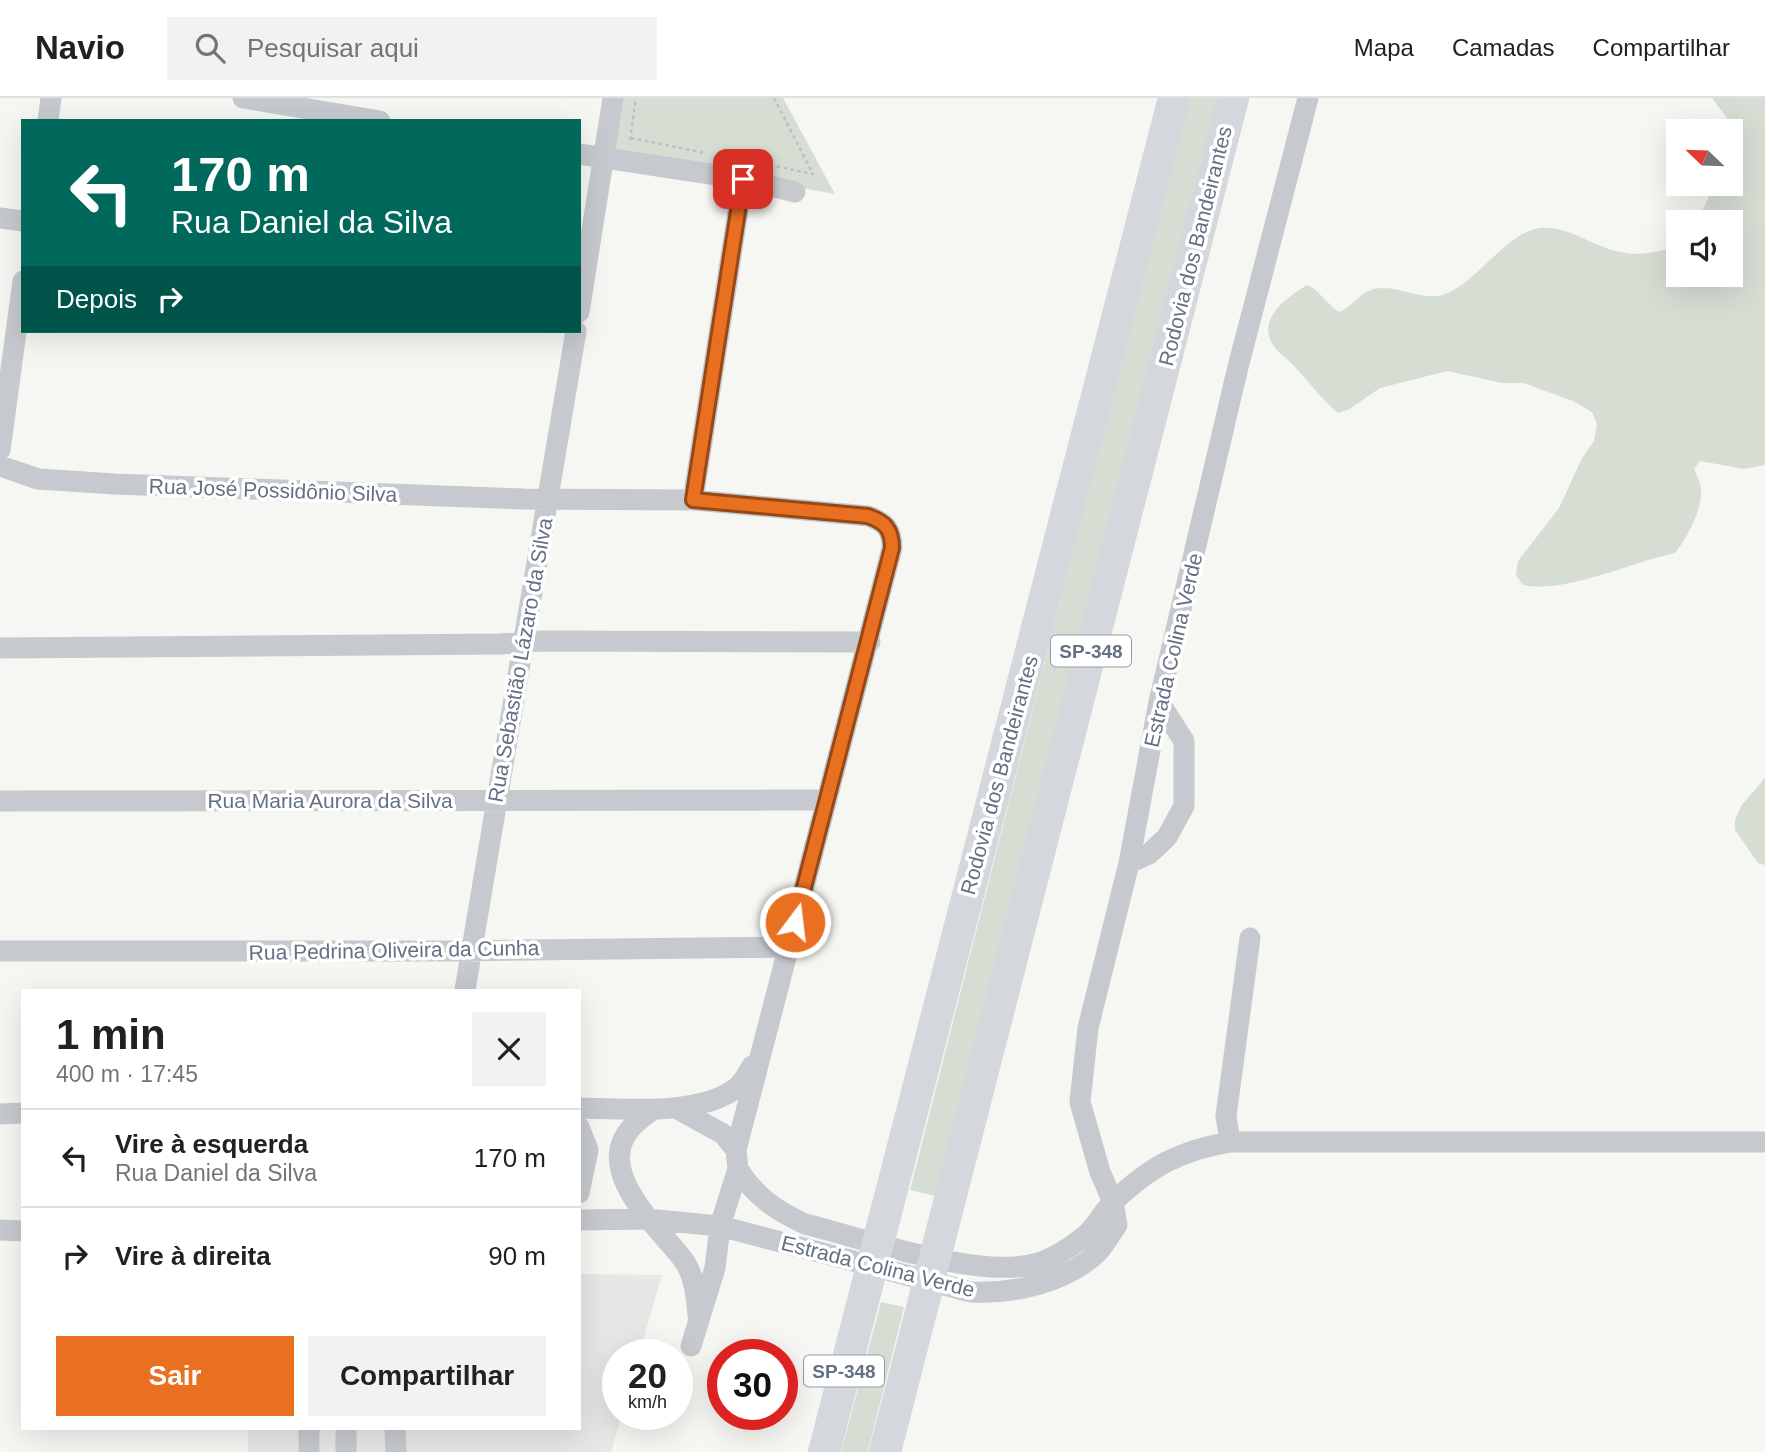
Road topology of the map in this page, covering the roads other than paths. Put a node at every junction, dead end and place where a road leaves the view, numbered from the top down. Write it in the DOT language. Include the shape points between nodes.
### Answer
graph roads {
  1 [pos="51,98"];
  2 [pos="243,98"];
  3 [pos="613,98"];
  4 [pos="1174,98"];
  5 [pos="1233,98"];
  6 [pos="1308,98"];
  7 [pos="48,119"];
  8 [pos="368,119"];
  9 [pos="581,154"];
  10 [pos="604,159"];
  11 [pos="743,179"];
  12 [pos="795,192"];
  13 [pos="0,218"];
  14 [pos="21,221"];
  15 [pos="21,290"];
  16 [pos="581,298"];
  17 [pos="576,333"];
  18 [pos="4,368"];
  19 [pos="0,450"];
  20 [pos="0,466"];
  21 [pos="548,498"];
  22 [pos="693,500"];
  23 [pos="870,642"];
  24 [pos="522,643"];
  25 [pos="0,648"];
  26 [pos="1159,702"];
  27 [pos="495,800"];
  28 [pos="827,800"];
  29 [pos="0,801"];
  30 [pos="1129,863"];
  31 [pos="1250,938"];
  32 [pos="789,947"];
  33 [pos="470,950"];
  34 [pos="0,951"];
  35 [pos="465,989"];
  36 [pos="761,1052"];
  37 [pos="581,1108"];
  38 [pos="676,1108"];
  39 [pos="652,1110"];
  40 [pos="21,1113"];
  41 [pos="0,1114"];
  42 [pos="581,1132"];
  43 [pos="1230,1142"];
  44 [pos="1765,1142"];
  45 [pos="737,1159"];
  46 [pos="581,1183"];
  47 [pos="1113,1202"];
  48 [pos="646,1219"];
  49 [pos="581,1220"];
  50 [pos="720,1226"];
  51 [pos="0,1230"];
  52 [pos="21,1230"];
  53 [pos="698,1317"];
  54 [pos="693,1339"];
  55 [pos="309,1430"];
  56 [pos="346,1430"];
  57 [pos="396,1430"];
  58 [pos="309,1452"];
  59 [pos="346,1452"];
  60 [pos="396,1452"];
  61 [pos="824,1452"];
  62 [pos="885,1452"];
  1 -- 7 [label="street"];
  2 -- 8 [label="street"];
  3 -- 10 [label="street"];
  4 -- 61 [label="highway, Rodovia dos Bandeirantes / SP-348"];
  5 -- 62 [label="highway, Rodovia dos Bandeirantes / SP-348"];
  6 -- 26 [label="street, Estrada Colina Verde"];
  9 -- 10 [label="street"];
  10 -- 11 [label="street"];
  10 -- 16 [label="street"];
  11 -- 12 [label="street"];
  11 -- 22 [label="street"];
  13 -- 14 [label="street"];
  15 -- 18 [label="street"];
  17 -- 21 [label="street, Rua Sebastião Lázaro da Silva"];
  18 -- 19 [label="street"];
  20 -- 21 [label="street, Rua José Possidônio Silva" via="37,479 115,484"];
  21 -- 22 [label="street, Rua José Possidônio Silva"];
  21 -- 24 [label="street, Rua Sebastião Lázaro da Silva"];
  22 -- 23 [label="street, Rua José Possidônio Silva" via="883,521 892,534 892,548"];
  23 -- 24 [label="street"];
  23 -- 28 [label="street"];
  24 -- 25 [label="street"];
  24 -- 27 [label="street, Rua Sebastião Lázaro da Silva"];
  26 -- 30 [label="street, Estrada Colina Verde"];
  26 -- 30 [label="street" via="1184,741 1184,806 1167,837 1149,854"];
  27 -- 28 [label="street, Rua Maria Aurora da Silva"];
  27 -- 29 [label="street, Rua Maria Aurora da Silva"];
  27 -- 33 [label="street, Rua Sebastião Lázaro da Silva"];
  28 -- 32 [label="street"];
  30 -- 47 [label="street, Estrada Colina Verde" via="1088,1028 1080,1102"];
  31 -- 43 [label="street" via="1226,1116"];
  32 -- 33 [label="street, Rua Pedrina Oliveira da Cunha"];
  32 -- 36 [label="street"];
  33 -- 34 [label="street, Rua Pedrina Oliveira da Cunha"];
  33 -- 35 [label="street, Rua Sebastião Lázaro da Silva"];
  36 -- 38 [label="street" via="739,1086 723,1097"];
  36 -- 45 [label="street"];
  37 -- 39 [label="street"];
  38 -- 39 [label="street"];
  38 -- 45 [label="street" via="711,1125"];
  39 -- 48 [label="street" via="630,1129 620,1159"];
  40 -- 41 [label="street"];
  42 -- 46 [label="street" via="588,1150"];
  43 -- 44 [label="street"];
  43 -- 47 [label="street" via="1166,1160"];
  45 -- 47 [label="street, Estrada Colina Verde" via="752,1192 805,1224 971,1266 1015,1267 1055,1256 1088,1233"];
  45 -- 50 [label="street"];
  47 -- 50 [label="street, Estrada Colina Verde" via="1117,1226 1097,1252 1035,1285 987,1293"];
  48 -- 49 [label="street"];
  48 -- 50 [label="street"];
  48 -- 53 [label="street" via="683,1259 694,1282"];
  50 -- 53 [label="street" via="715,1268"];
  51 -- 52 [label="street"];
  53 -- 54 [label="street"];
  55 -- 58 [label="street"];
  56 -- 59 [label="street"];
  57 -- 60 [label="street"];
}
